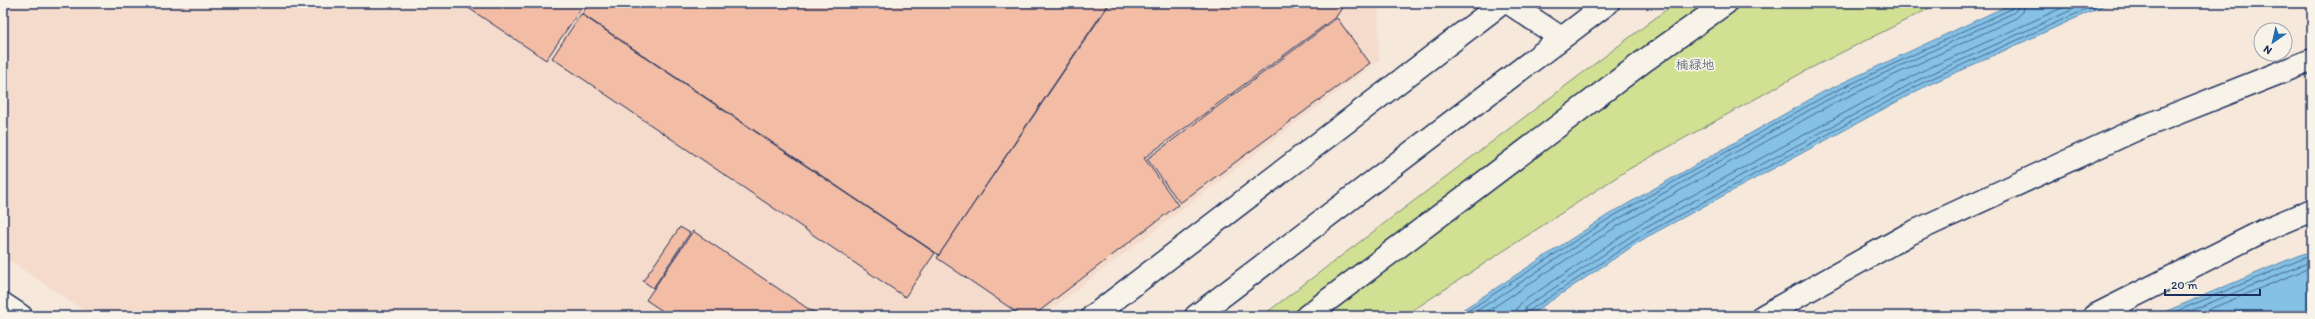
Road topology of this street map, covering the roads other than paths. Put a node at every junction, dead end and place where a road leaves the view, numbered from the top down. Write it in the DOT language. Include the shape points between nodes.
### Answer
graph roads {
  1 [pos="1502,3"];
  2 [pos="1509,3"];
  3 [pos="1726,3"];
  4 [pos="1597,6"];
  5 [pos="1562,38"];
  6 [pos="2312,60"];
  7 [pos="2312,210"];
  8 [pos="3,304"];
  9 [pos="21,316"];
  10 [pos="1093,316"];
  11 [pos="1196,316"];
  12 [pos="1307,316"];
  13 [pos="1763,316"];
  14 [pos="2094,316"];
  1 -- 10 [label="street"];
  2 -- 5 [label="street"];
  3 -- 12 [label="street" via="1644,61"];
  4 -- 5 [label="street"];
  5 -- 11 [label="street"];
  6 -- 13 [label="street" via="2135,130 1909,234"];
  7 -- 14 [label="street" via="2267,229"];
  8 -- 9 [label="street"];
}
